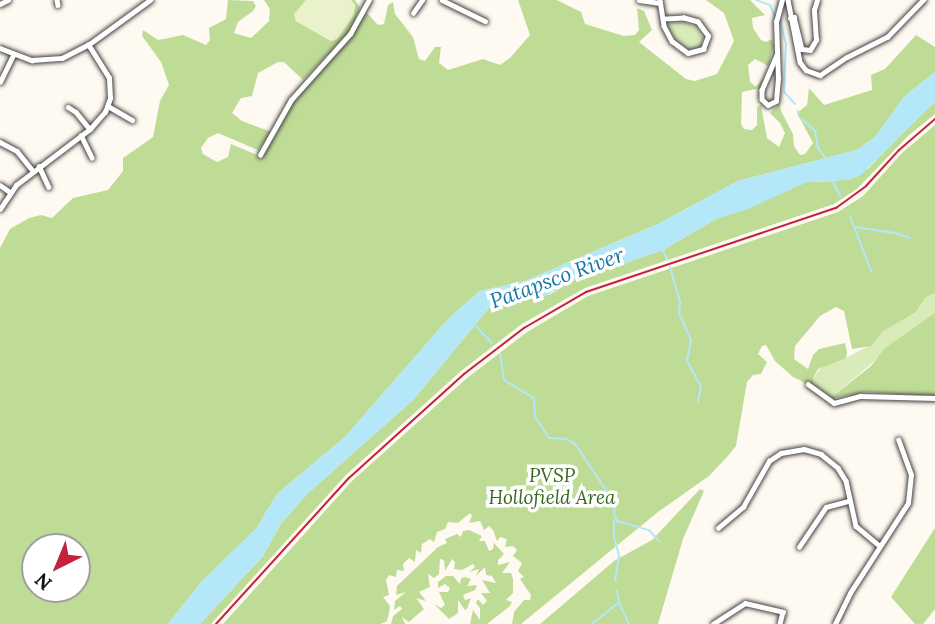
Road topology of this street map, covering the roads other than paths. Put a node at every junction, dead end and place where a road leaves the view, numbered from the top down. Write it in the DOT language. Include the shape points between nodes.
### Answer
graph roads {
  1 [pos="8,0"];
  2 [pos="150,0"];
  3 [pos="369,0"];
  4 [pos="422,0"];
  5 [pos="442,0"];
  6 [pos="639,0"];
  7 [pos="782,0"];
  8 [pos="788,0"];
  9 [pos="817,0"];
  10 [pos="923,0"];
  11 [pos="660,2"];
  12 [pos="0,4"];
  13 [pos="413,13"];
  14 [pos="790,18"];
  15 [pos="663,19"];
  16 [pos="485,21"];
  17 [pos="88,45"];
  18 [pos="0,48"];
  19 [pos="13,55"];
  20 [pos="777,55"];
  21 [pos="0,82"];
  22 [pos="108,106"];
  23 [pos="68,107"];
  24 [pos="132,120"];
  25 [pos="90,129"];
  26 [pos="81,135"];
  27 [pos="0,142"];
  28 [pos="260,155"];
  29 [pos="93,158"];
  30 [pos="39,166"];
  31 [pos="33,171"];
  32 [pos="0,185"];
  33 [pos="49,187"];
  34 [pos="10,192"];
  35 [pos="0,209"];
  36 [pos="808,384"];
  37 [pos="935,398"];
  38 [pos="898,440"];
  39 [pos="849,501"];
  40 [pos="718,528"];
  41 [pos="880,546"];
  42 [pos="799,547"];
  43 [pos="712,624"];
  44 [pos="780,624"];
  45 [pos="835,624"];
  1 -- 12 [label="street"];
  2 -- 17 [label="street"];
  3 -- 28 [label="street" via="350,34 292,100"];
  4 -- 13 [label="street"];
  5 -- 16 [label="street"];
  6 -- 11 [label="street"];
  7 -- 20 [label="street" via="776,22"];
  8 -- 14 [label="street"];
  9 -- 14 [label="street" via="817,34 810,50 802,49 794,17"];
  10 -- 14 [label="street" via="891,34 820,75 800,62"];
  11 -- 15 [label="street"];
  15 -- 15 [label="street" via="698,22 708,36 704,49 688,53 666,31"];
  17 -- 19 [label="street" via="53,60"];
  17 -- 22 [label="street" via="109,78"];
  18 -- 19 [label="street"];
  19 -- 21 [label="street"];
  20 -- 20 [label="street" via="776,100 768,106 762,90"];
  22 -- 24 [label="street"];
  22 -- 25 [label="street"];
  23 -- 25 [label="street"];
  25 -- 26 [label="street"];
  26 -- 29 [label="street"];
  26 -- 30 [label="street"];
  27 -- 31 [label="street" via="17,150"];
  30 -- 31 [label="street"];
  30 -- 33 [label="street"];
  31 -- 34 [label="street"];
  32 -- 34 [label="street"];
  34 -- 35 [label="street"];
  36 -- 37 [label="street" via="834,403 860,396"];
  38 -- 41 [label="street" via="910,467 911,494"];
  39 -- 40 [label="street" via="846,481 834,463 813,451 794,449 769,461 743,507"];
  39 -- 41 [label="street" via="856,526"];
  39 -- 42 [label="street" via="826,507"];
  41 -- 45 [label="street"];
  43 -- 44 [label="street" via="745,603 783,612"];
}
